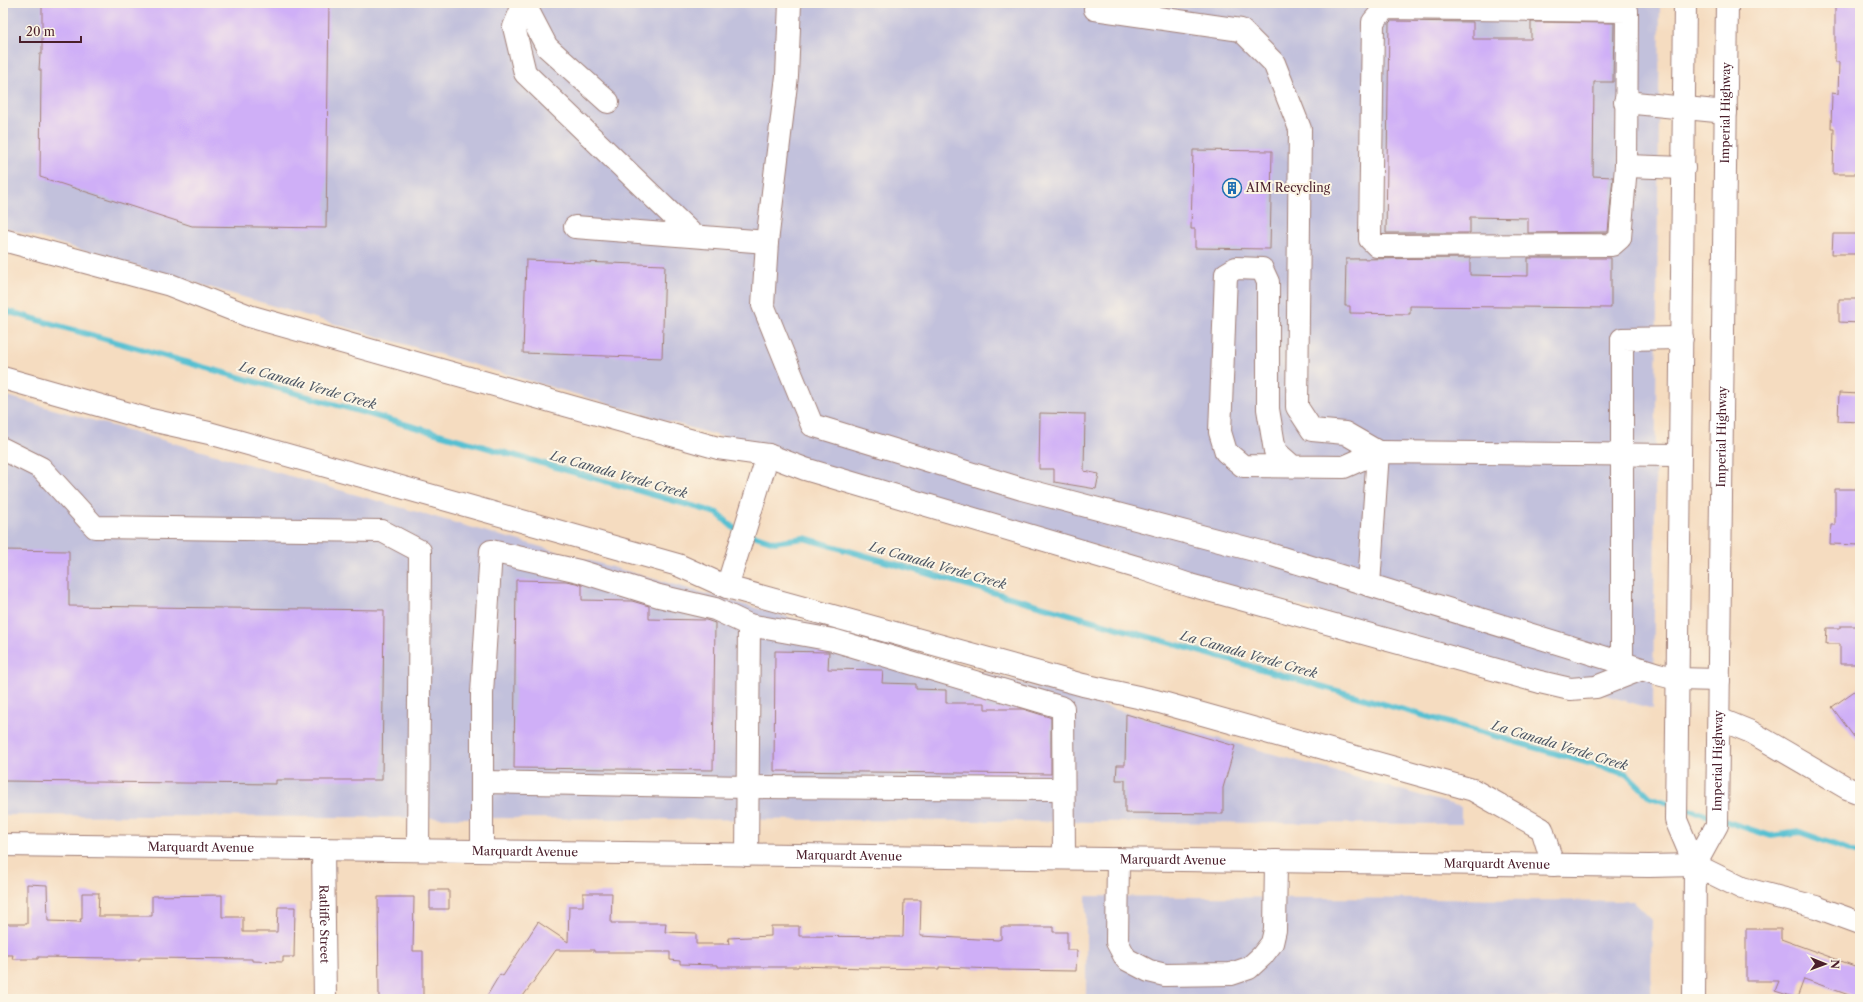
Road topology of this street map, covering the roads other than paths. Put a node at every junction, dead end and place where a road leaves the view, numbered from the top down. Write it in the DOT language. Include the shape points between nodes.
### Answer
graph roads {
  1 [pos="524,3"];
  2 [pos="790,3"];
  3 [pos="1686,3"];
  4 [pos="1727,3"];
  5 [pos="1095,9"];
  6 [pos="608,102"];
  7 [pos="1625,102"];
  8 [pos="1684,108"];
  9 [pos="1726,112"];
  10 [pos="1626,166"];
  11 [pos="1684,168"];
  12 [pos="574,227"];
  13 [pos="694,236"];
  14 [pos="3,240"];
  15 [pos="767,242"];
  16 [pos="1268,335"];
  17 [pos="1297,336"];
  18 [pos="1682,338"];
  19 [pos="3,378"];
  20 [pos="3,449"];
  21 [pos="1378,452"];
  22 [pos="1623,453"];
  23 [pos="1680,454"];
  24 [pos="768,455"];
  25 [pos="1292,466"];
  26 [pos="1369,585"];
  27 [pos="727,587"];
  28 [pos="749,625"];
  29 [pos="1632,666"];
  30 [pos="1677,679"];
  31 [pos="1720,680"];
  32 [pos="1719,718"];
  33 [pos="482,782"];
  34 [pos="748,787"];
  35 [pos="1063,789"];
  36 [pos="1860,793"];
  37 [pos="3,845"];
  38 [pos="323,849"];
  39 [pos="418,850"];
  40 [pos="482,851"];
  41 [pos="747,855"];
  42 [pos="1064,858"];
  43 [pos="1695,858"];
  44 [pos="1118,859"];
  45 [pos="1276,861"];
  46 [pos="1553,865"];
  47 [pos="1860,923"];
  48 [pos="325,999"];
  49 [pos="1694,999"];
  1 -- 6 [label="main road" via="547,47"];
  1 -- 13 [label="main road" via="514,27 525,73"];
  2 -- 15 [label="main road" via="787,76"];
  3 -- 8 [label="main road, Imperial Highway"];
  4 -- 9 [label="main road, Imperial Highway"];
  5 -- 17 [label="main road" via="1241,30 1274,63 1300,129"];
  7 -- 8 [label="main road"];
  7 -- 10 [label="main road"];
  7 -- 10 [label="main road" via="1627,11 1385,8 1373,22 1370,239 1376,246 1612,246 1620,238"];
  8 -- 9 [label="main road"];
  8 -- 11 [label="main road, Imperial Highway"];
  9 -- 31 [label="main road, Imperial Highway"];
  10 -- 11 [label="main road"];
  11 -- 18 [label="main road, Imperial Highway"];
  12 -- 13 [label="main road"];
  13 -- 15 [label="main road"];
  14 -- 24 [label="main road" via="170,285 272,323 718,448"];
  15 -- 26 [label="main road" via="763,305 812,425 1022,489 1269,554"];
  16 -- 17 [label="main road"];
  16 -- 25 [label="main road" via="1268,408 1275,451"];
  16 -- 25 [label="main road" via="1268,282 1262,269 1236,268 1226,274 1220,432 1226,452 1243,466"];
  17 -- 21 [label="main road" via="1297,407 1312,430 1345,434"];
  18 -- 22 [label="main road" via="1622,339"];
  18 -- 23 [label="main road, Imperial Highway"];
  19 -- 27 [label="main road" via="151,420 217,435 678,565"];
  20 -- 39 [label="main road" via="41,468 95,527 382,532 420,551"];
  21 -- 22 [label="main road"];
  21 -- 25 [label="main road" via="1344,467"];
  21 -- 26 [label="main road"];
  22 -- 23 [label="main road"];
  22 -- 29 [label="main road"];
  23 -- 30 [label="main road, Imperial Highway"];
  24 -- 27 [label="main road"];
  24 -- 29 [label="main road" via="805,469 1144,569 1190,585 1540,682 1570,689 1596,687"];
  26 -- 29 [label="main road"];
  27 -- 46 [label="main road" via="1083,685 1156,701 1473,790 1542,829"];
  28 -- 33 [label="main road" via="715,609 659,596 579,571 491,551 482,693"];
  28 -- 34 [label="main road"];
  28 -- 35 [label="main road" via="833,640 1063,708"];
  29 -- 30 [label="main road"];
  30 -- 31 [label="main road"];
  30 -- 43 [label="main road, Imperial Highway" via="1676,820"];
  31 -- 32 [label="main road, Imperial Highway"];
  32 -- 36 [label="main road" via="1751,732"];
  32 -- 43 [label="main road, Imperial Highway" via="1717,825"];
  33 -- 34 [label="main road"];
  33 -- 40 [label="main road"];
  34 -- 35 [label="main road"];
  34 -- 41 [label="main road"];
  35 -- 42 [label="main road"];
  37 -- 38 [label="main road, Marquardt Avenue"];
  38 -- 39 [label="main road, Marquardt Avenue"];
  38 -- 48 [label="main road, Ratliffe Street"];
  39 -- 40 [label="main road, Marquardt Avenue"];
  40 -- 41 [label="main road, Marquardt Avenue"];
  41 -- 42 [label="main road, Marquardt Avenue"];
  42 -- 44 [label="main road, Marquardt Avenue"];
  43 -- 46 [label="main road, Marquardt Avenue"];
  43 -- 47 [label="main road" via="1742,888 1816,907"];
  43 -- 49 [label="main road, Imperial Highway"];
  44 -- 45 [label="main road, Marquardt Avenue"];
  44 -- 45 [label="main road" via="1117,942 1126,959 1165,976 1230,974 1249,968 1262,956 1272,943 1276,930"];
  45 -- 46 [label="main road, Marquardt Avenue"];
}
